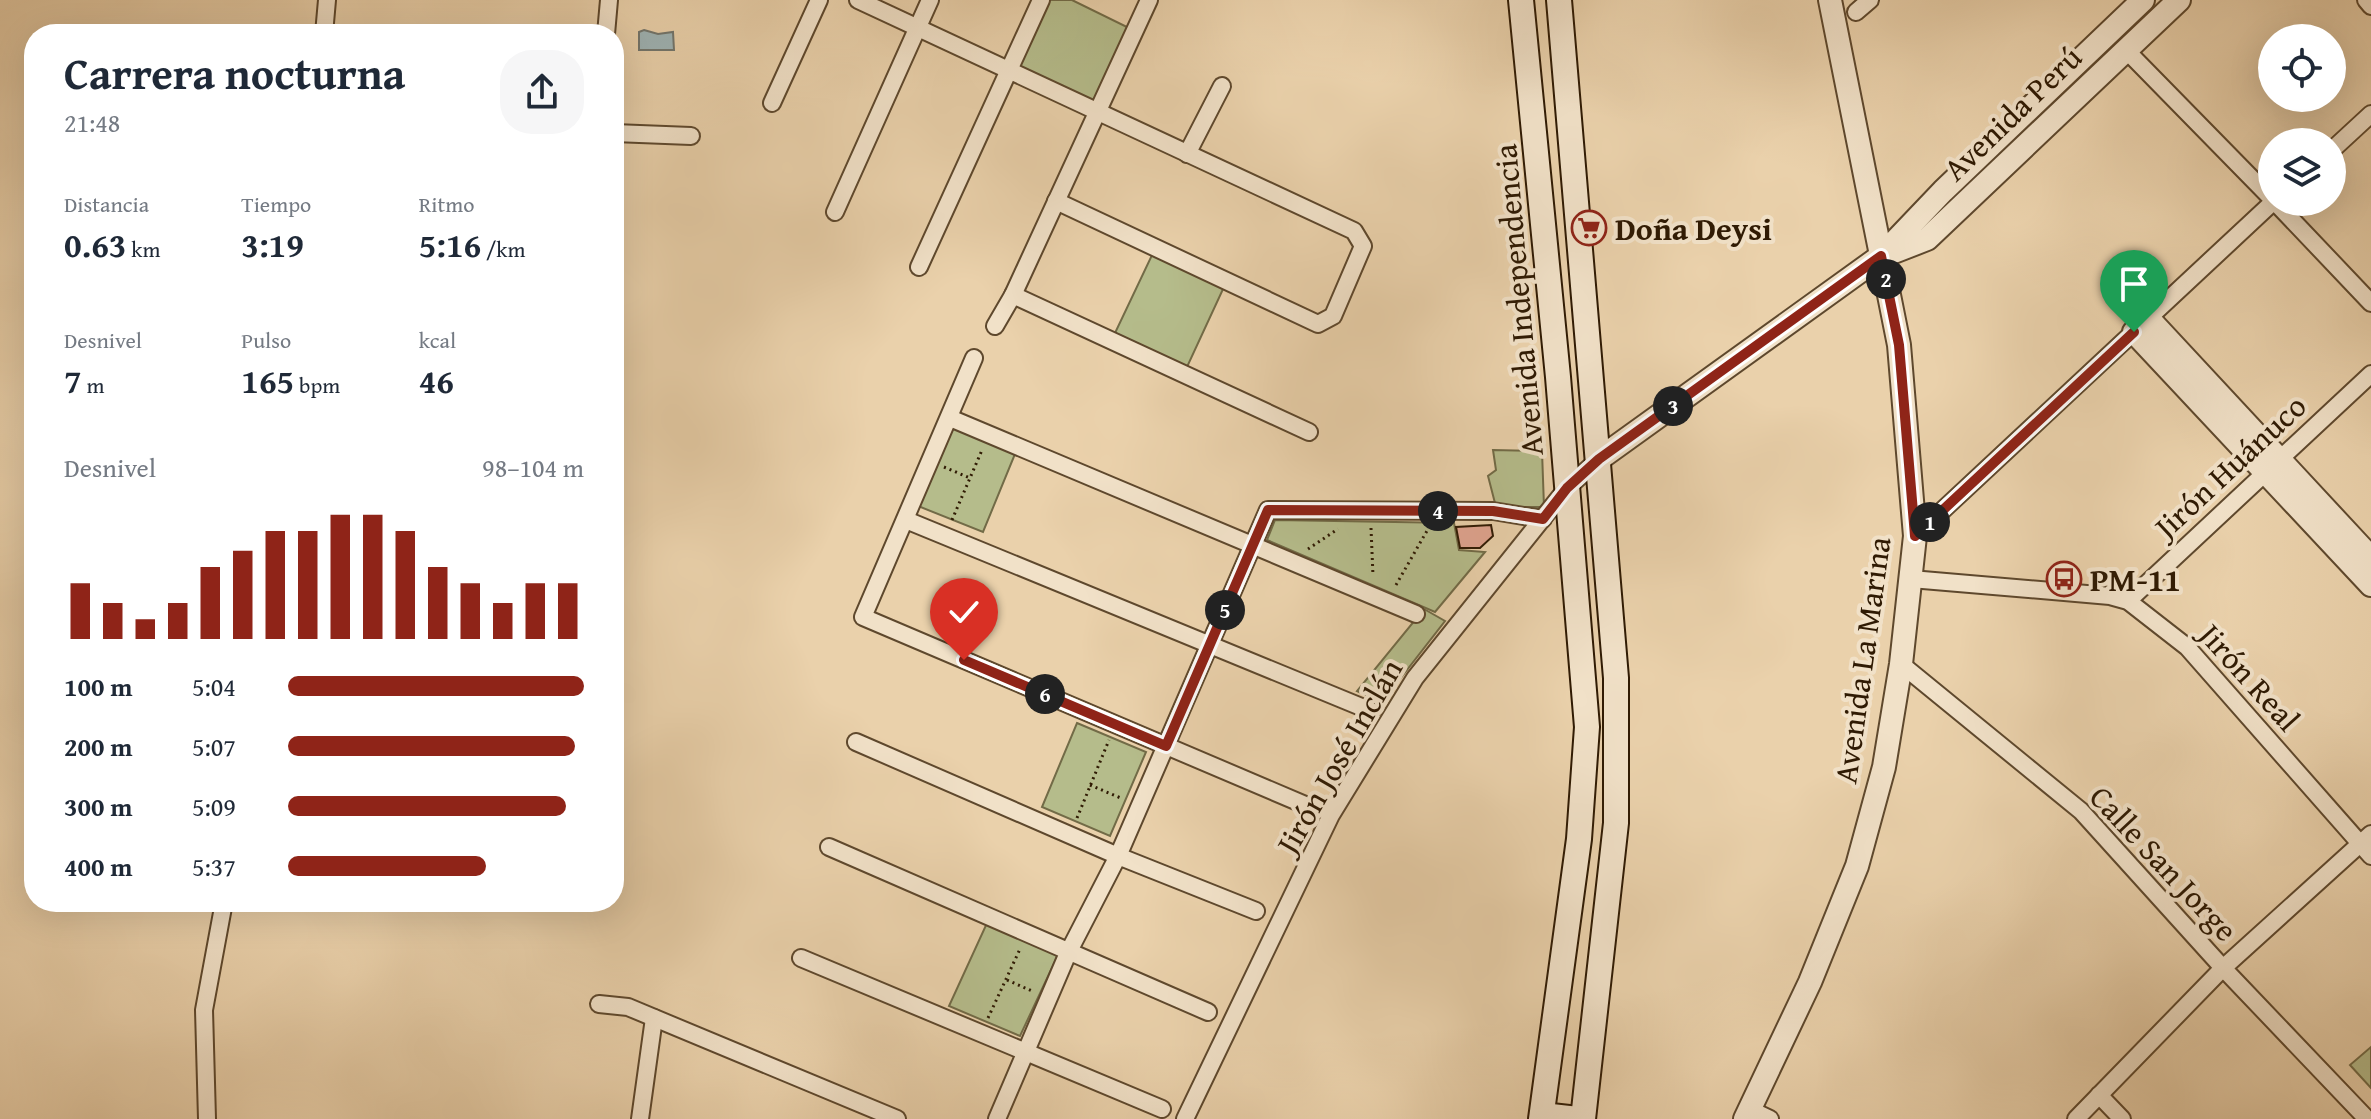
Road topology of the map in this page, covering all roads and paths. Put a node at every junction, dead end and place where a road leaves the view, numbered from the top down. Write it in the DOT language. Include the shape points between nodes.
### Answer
graph roads {
  1 [pos="327,0"];
  2 [pos="609,0"];
  3 [pos="819,0"];
  4 [pos="858,0"];
  5 [pos="930,0"];
  6 [pos="1041,0"];
  7 [pos="1149,0"];
  8 [pos="1521,0"];
  9 [pos="1559,0"];
  10 [pos="1830,0"];
  11 [pos="1870,0"];
  12 [pos="2143,0"];
  13 [pos="2366,0"];
  14 [pos="2164,5"];
  15 [pos="2371,6"];
  16 [pos="1856,12"];
  17 [pos="325,24"];
  18 [pos="607,24"];
  19 [pos="916,28"];
  20 [pos="2125,49"];
  21 [pos="1007,71"];
  22 [pos="1222,86"];
  23 [pos="772,103"];
  24 [pos="1095,112"];
  25 [pos="2371,114"];
  26 [pos="624,133"];
  27 [pos="691,136"];
  28 [pos="2346,137"];
  29 [pos="1187,154"];
  30 [pos="1573,179"];
  31 [pos="1538,183"];
  32 [pos="2258,186"];
  33 [pos="1056,201"];
  34 [pos="835,212"];
  35 [pos="2258,215"];
  36 [pos="2287,216"];
  37 [pos="1881,256"];
  38 [pos="919,267"];
  39 [pos="1013,295"];
  40 [pos="2371,303"];
  41 [pos="2141,325"];
  42 [pos="995,326"];
  43 [pos="974,358"];
  44 [pos="2371,374"];
  45 [pos="950,418"];
  46 [pos="1309,432"];
  47 [pos="986,440"];
  48 [pos="1599,459"];
  49 [pos="936,463"];
  50 [pos="2270,465"];
  51 [pos="970,478"];
  52 [pos="1567,488"];
  53 [pos="1543,519"];
  54 [pos="906,520"];
  55 [pos="952,520"];
  56 [pos="1349,523"];
  57 [pos="1371,523"];
  58 [pos="1431,524"];
  59 [pos="1915,536"];
  60 [pos="1253,545"];
  61 [pos="1301,553"];
  62 [pos="2371,558"];
  63 [pos="1911,579"];
  64 [pos="1373,584"];
  65 [pos="2371,585"];
  66 [pos="1392,592"];
  67 [pos="2128,601"];
  68 [pos="1416,614"];
  69 [pos="1210,642"];
  70 [pos="1901,664"];
  71 [pos="1616,678"];
  72 [pos="1583,682"];
  73 [pos="1371,711"];
  74 [pos="1110,737"];
  75 [pos="856,742"];
  76 [pos="1166,746"];
  77 [pos="1090,785"];
  78 [pos="1125,800"];
  79 [pos="1317,810"];
  80 [pos="1075,821"];
  81 [pos="2367,845"];
  82 [pos="829,847"];
  83 [pos="1118,856"];
  84 [pos="1256,911"];
  85 [pos="222,912"];
  86 [pos="1023,940"];
  87 [pos="1068,953"];
  88 [pos="801,958"];
  89 [pos="2223,968"];
  90 [pos="1006,979"];
  91 [pos="1040,994"];
  92 [pos="599,1004"];
  93 [pos="1208,1012"];
  94 [pos="654,1018"];
  95 [pos="987,1022"];
  96 [pos="1024,1053"];
  97 [pos="2099,1095"];
  98 [pos="1162,1109"];
  99 [pos="1755,1116"];
  100 [pos="1542,1117"];
  101 [pos="207,1119"];
  102 [pos="640,1119"];
  103 [pos="897,1119"];
  104 [pos="997,1119"];
  105 [pos="1185,1119"];
  106 [pos="1581,1119"];
  107 [pos="2076,1119"];
  108 [pos="2122,1119"];
  109 [pos="2367,1119"];
  1 -- 17 [label="street"];
  2 -- 18 [label="street"];
  3 -- 23 [label="street"];
  4 -- 19 [label="street"];
  5 -- 19 [label="street"];
  6 -- 21 [label="street"];
  7 -- 24 [label="street"];
  8 -- 31 [label="main road, Avenida Independencia"];
  9 -- 30 [label="main road, Avenida Independencia"];
  10 -- 37 [label="street, Avenida La Marina"];
  11 -- 16 [label="street"];
  12 -- 37 [label="street, Avenida Perú"];
  13 -- 15 [label="street"];
  14 -- 20 [label="street, Avenida Perú"];
  19 -- 21 [label="street"];
  19 -- 34 [label="street"];
  20 -- 32 [label="street"];
  20 -- 37 [label="street, Avenida Perú" via="1927,239"];
  21 -- 24 [label="street"];
  21 -- 38 [label="street"];
  22 -- 29 [label="street"];
  24 -- 29 [label="street"];
  24 -- 33 [label="street"];
  25 -- 28 [label="street"];
  26 -- 27 [label="street"];
  29 -- 33 [label="street" via="1359,234 1361,252 1329,320 1312,323"];
  30 -- 31 [label="main road"];
  30 -- 48 [label="main road, Avenida Independencia"];
  31 -- 52 [label="main road, Avenida Independencia"];
  33 -- 39 [label="street"];
  35 -- 41 [label="street"];
  36 -- 40 [label="street"];
  37 -- 48 [label="street, Avenida Perú"];
  37 -- 59 [label="street, Avenida La Marina" via="1899,345"];
  39 -- 42 [label="street"];
  39 -- 46 [label="street"];
  41 -- 50 [label="street"];
  41 -- 59 [label="street"];
  43 -- 45 [label="street"];
  44 -- 50 [label="street, Jirón Huánuco"];
  45 -- 54 [label="street"];
  45 -- 60 [label="street"];
  47 -- 51 [label="path"];
  48 -- 52 [label="street, Jirón José Inclán"];
  48 -- 71 [label="main road, Avenida Independencia"];
  49 -- 51 [label="path"];
  50 -- 62 [label="street"];
  50 -- 65 [label="street"];
  50 -- 67 [label="street, Jirón Huánuco"];
  51 -- 55 [label="path"];
  52 -- 53 [label="street, Jirón José Inclán"];
  52 -- 72 [label="main road, Avenida Independencia"];
  53 -- 60 [label="street" via="1493,511 1268,510"];
  53 -- 105 [label="street, Jirón José Inclán" via="1415,678 1346,789"];
  54 -- 69 [label="street"];
  54 -- 76 [label="street" via="863,617"];
  56 -- 61 [label="path"];
  57 -- 64 [label="path"];
  58 -- 66 [label="path"];
  59 -- 63 [label="street, Avenida La Marina"];
  60 -- 68 [label="street"];
  60 -- 69 [label="street"];
  63 -- 67 [label="street, Jirón Real"];
  63 -- 70 [label="street, Avenida La Marina"];
  67 -- 81 [label="street, Jirón Real" via="2187,647"];
  69 -- 73 [label="street"];
  69 -- 76 [label="street"];
  70 -- 89 [label="street, Calle San Jorge" via="2081,811"];
  70 -- 99 [label="street, Avenida La Marina" via="1884,767 1857,866"];
  71 -- 72 [label="main road"];
  71 -- 106 [label="main road, Avenida Independencia" via="1616,823"];
  72 -- 100 [label="main road, Avenida Independencia" via="1587,727 1579,839"];
  74 -- 77 [label="path"];
  75 -- 83 [label="street"];
  76 -- 79 [label="street"];
  76 -- 83 [label="street"];
  77 -- 78 [label="path"];
  77 -- 80 [label="path"];
  81 -- 89 [label="street"];
  82 -- 87 [label="street"];
  83 -- 84 [label="street"];
  83 -- 87 [label="street"];
  85 -- 101 [label="street" via="204,1010"];
  86 -- 90 [label="path"];
  87 -- 93 [label="street"];
  87 -- 96 [label="street"];
  88 -- 96 [label="street"];
  89 -- 97 [label="street"];
  89 -- 109 [label="street, Calle San Jorge"];
  90 -- 91 [label="path"];
  90 -- 95 [label="path"];
  92 -- 94 [label="street" via="628,1007"];
  94 -- 102 [label="street"];
  94 -- 103 [label="street"];
  96 -- 98 [label="street"];
  96 -- 104 [label="street"];
  97 -- 107 [label="street"];
  97 -- 108 [label="street"];
  100 -- 106 [label="main road"];
}
